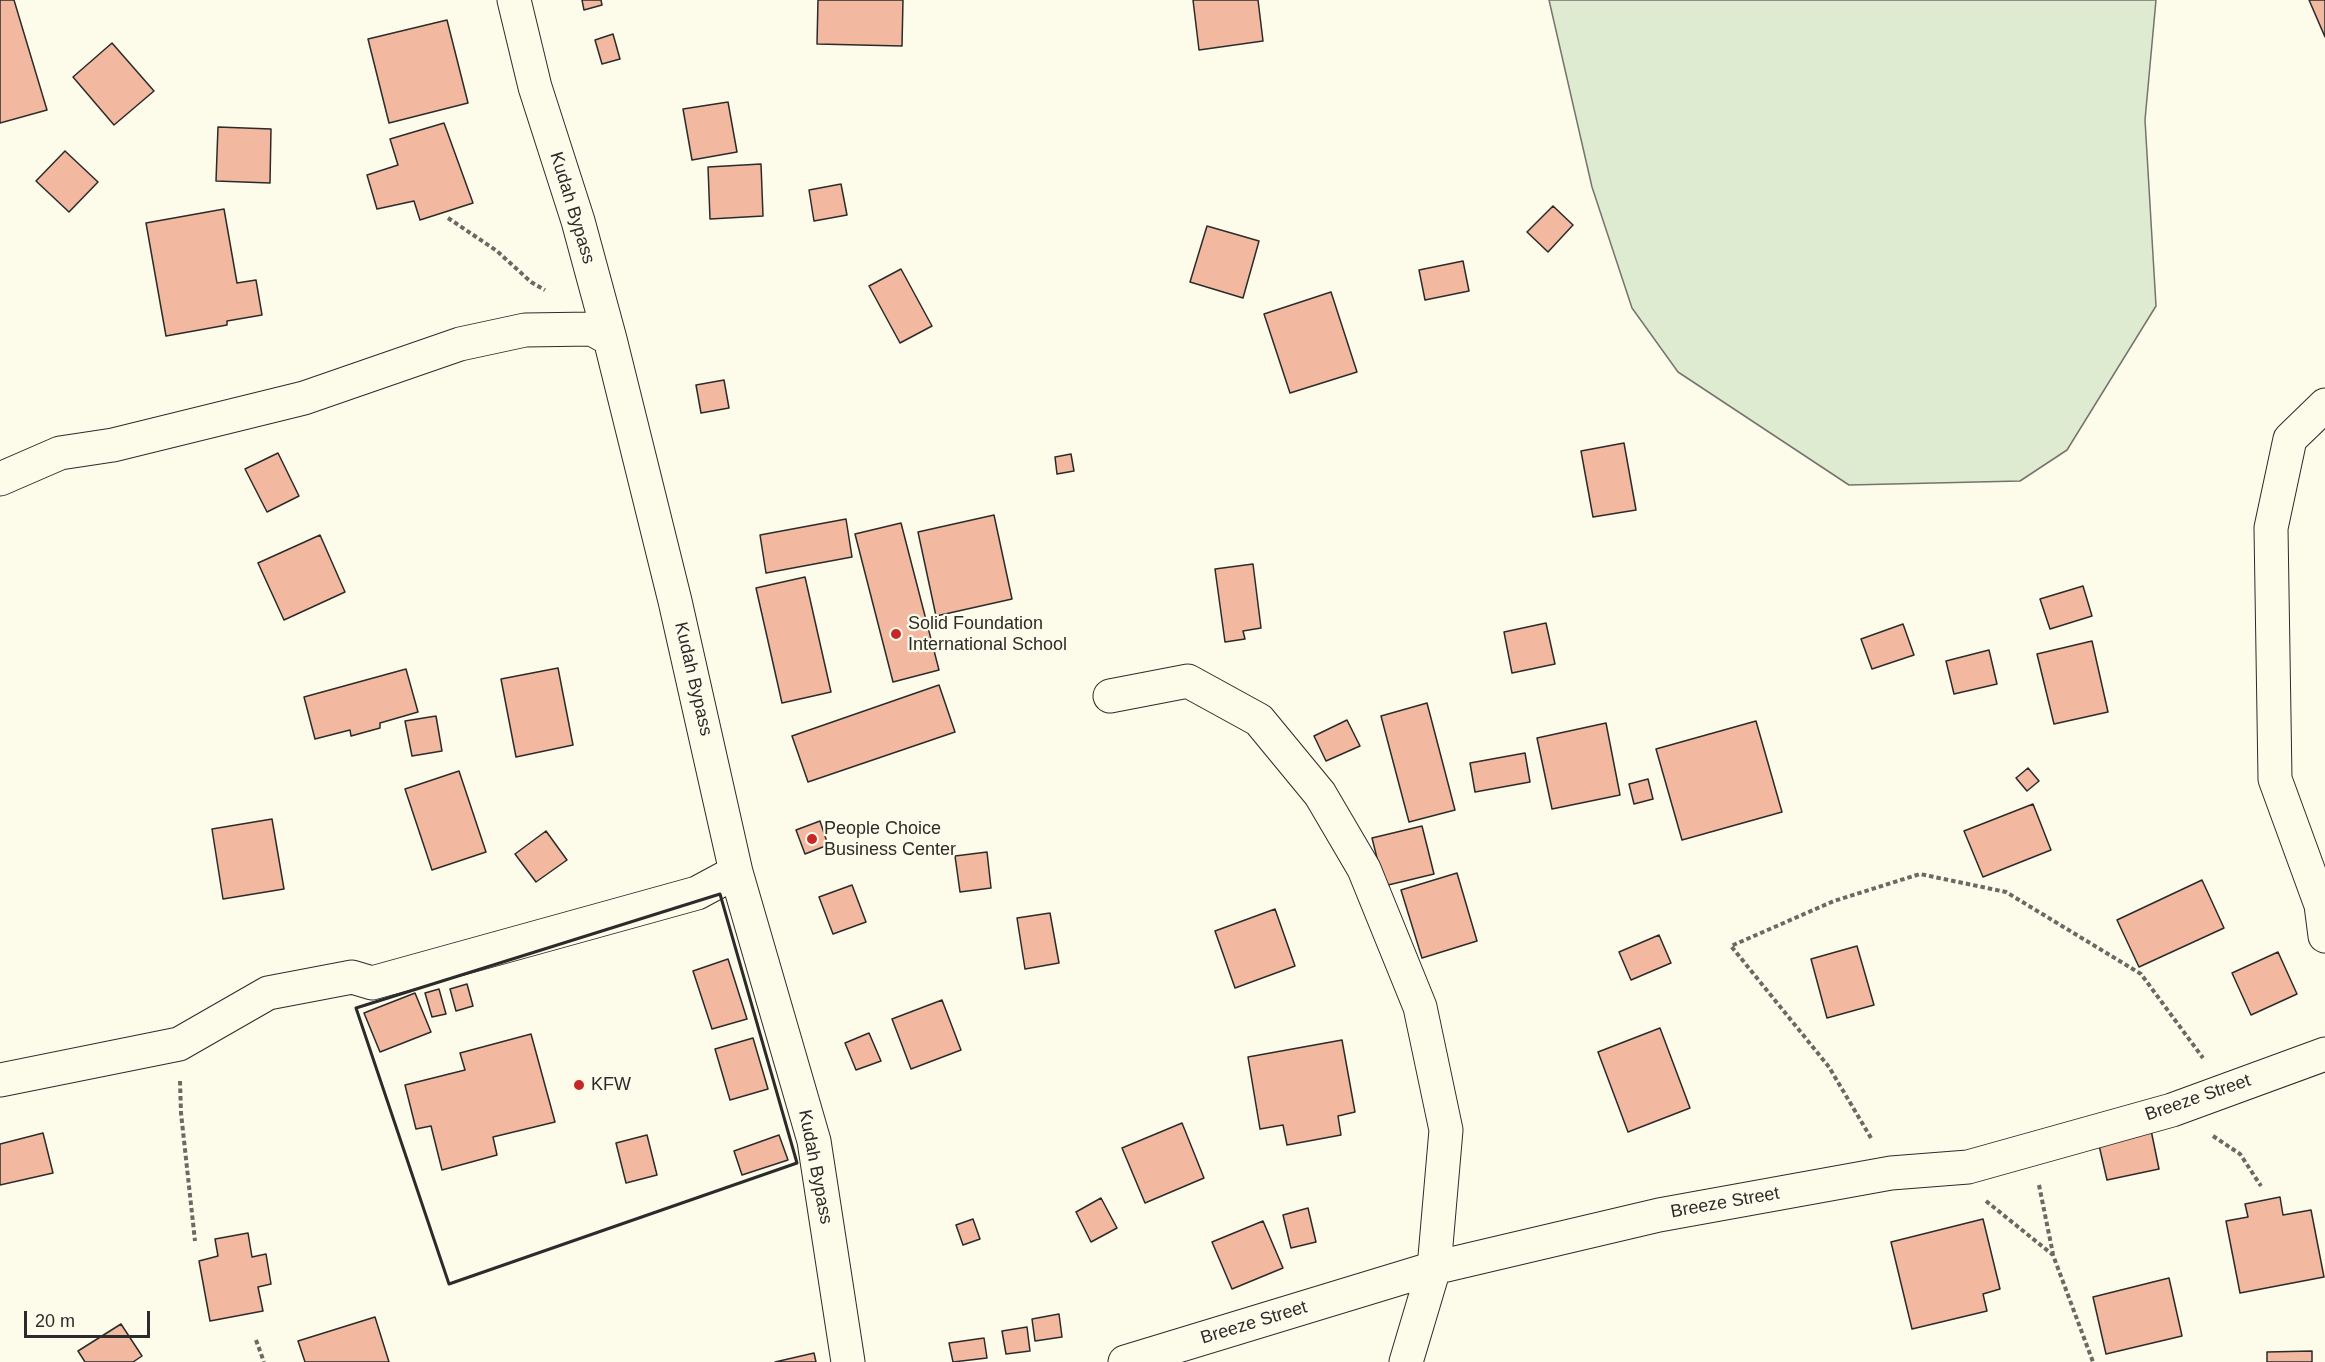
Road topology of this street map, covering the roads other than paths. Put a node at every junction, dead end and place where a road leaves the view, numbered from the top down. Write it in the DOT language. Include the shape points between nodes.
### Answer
graph roads {
  1 [pos="514,0"];
  2 [pos="601,334"];
  3 [pos="2325,405"];
  4 [pos="0,479"];
  5 [pos="1110,696"];
  6 [pos="736,872"];
  7 [pos="2325,936"];
  8 [pos="2325,1054"];
  9 [pos="0,1080"];
  10 [pos="1434,1268"];
  11 [pos="848,1362"];
  12 [pos="1125,1362"];
  13 [pos="1406,1362"];
  1 -- 2 [label="street, Kudah Bypass" via="535,87 578,221"];
  2 -- 4 [label="street" via="525,330 460,344 304,398 113,446 60,453"];
  2 -- 6 [label="street, Kudah Bypass" via="675,601"];
  3 -- 7 [label="street" via="2290,439 2271,528 2275,779 2321,905"];
  5 -- 10 [label="street" via="1188,681 1259,720 1320,794 1364,869 1420,1007 1446,1130"];
  6 -- 9 [label="street" via="697,893 372,983 352,977 268,993 179,1044"];
  6 -- 11 [label="street, Kudah Bypass" via="814,1141"];
  8 -- 10 [label="street, Breeze Street" via="2172,1110 1968,1167 1891,1173 1659,1215"];
  10 -- 12 [label="street, Breeze Street"];
  10 -- 13 [label="street"];
}
